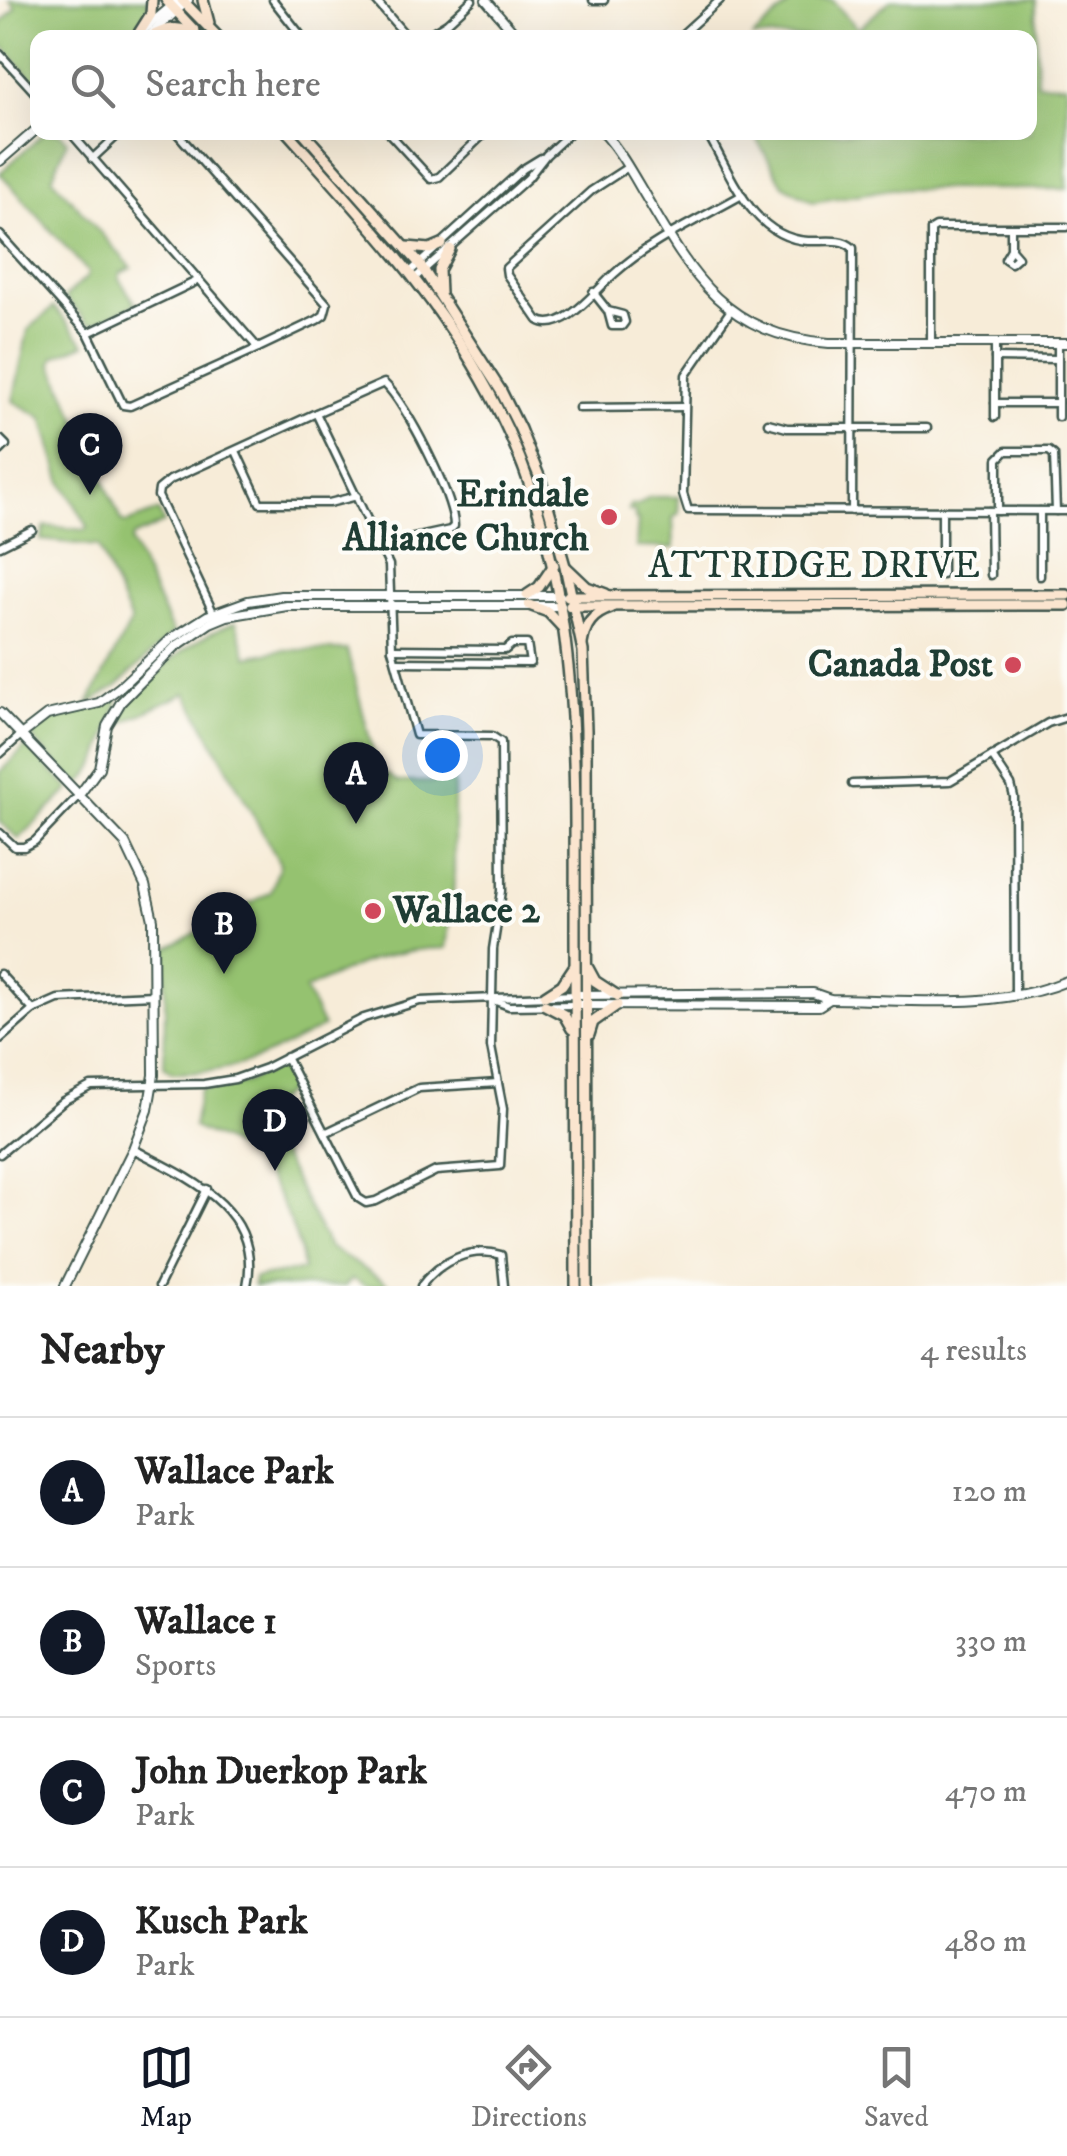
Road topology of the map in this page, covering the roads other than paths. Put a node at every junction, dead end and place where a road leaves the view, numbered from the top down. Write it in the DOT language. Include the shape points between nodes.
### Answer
graph roads {
  1 [pos="152,0"];
  2 [pos="203,0"];
  3 [pos="273,0"];
  4 [pos="375,0"];
  5 [pos="472,0"];
  6 [pos="486,0"];
  7 [pos="593,0"];
  8 [pos="604,0"];
  9 [pos="720,0"];
  10 [pos="178,3"];
  11 [pos="144,30"];
  12 [pos="149,30"];
  13 [pos="196,30"];
  14 [pos="210,30"];
  15 [pos="213,30"];
  16 [pos="297,30"];
  17 [pos="401,30"];
  18 [pos="435,30"];
  19 [pos="512,30"];
  20 [pos="687,30"];
  21 [pos="0,54"];
  22 [pos="30,87"];
  23 [pos="30,135"];
  24 [pos="77,140"];
  25 [pos="112,140"];
  26 [pos="183,140"];
  27 [pos="295,140"];
  28 [pos="309,140"];
  29 [pos="395,140"];
  30 [pos="478,140"];
  31 [pos="562,140"];
  32 [pos="609,140"];
  33 [pos="712,140"];
  34 [pos="92,158"];
  35 [pos="0,162"];
  36 [pos="628,167"];
  37 [pos="742,194"];
  38 [pos="1067,227"];
  39 [pos="1011,228"];
  40 [pos="0,235"];
  41 [pos="669,236"];
  42 [pos="401,244"];
  43 [pos="446,247"];
  44 [pos="1011,249"];
  45 [pos="417,270"];
  46 [pos="200,280"];
  47 [pos="594,292"];
  48 [pos="441,296"];
  49 [pos="731,310"];
  50 [pos="608,311"];
  51 [pos="88,333"];
  52 [pos="995,342"];
  53 [pos="930,343"];
  54 [pos="1062,343"];
  55 [pos="852,344"];
  56 [pos="258,348"];
  57 [pos="995,358"];
  58 [pos="1058,358"];
  59 [pos="995,403"];
  60 [pos="1058,403"];
  61 [pos="579,408"];
  62 [pos="683,408"];
  63 [pos="316,413"];
  64 [pos="995,417"];
  65 [pos="1058,417"];
  66 [pos="768,424"];
  67 [pos="852,428"];
  68 [pos="927,428"];
  69 [pos="0,440"];
  70 [pos="0,451"];
  71 [pos="236,451"];
  72 [pos="357,496"];
  73 [pos="852,511"];
  74 [pos="1040,511"];
  75 [pos="1056,511"];
  76 [pos="1067,511"];
  77 [pos="942,512"];
  78 [pos="994,512"];
  79 [pos="32,530"];
  80 [pos="381,545"];
  81 [pos="0,546"];
  82 [pos="559,565"];
  83 [pos="942,575"];
  84 [pos="991,575"];
  85 [pos="1040,576"];
  86 [pos="1067,595"];
  87 [pos="608,596"];
  88 [pos="392,600"];
  89 [pos="528,600"];
  90 [pos="566,601"];
  91 [pos="1067,605"];
  92 [pos="616,606"];
  93 [pos="215,616"];
  94 [pos="566,634"];
  95 [pos="392,649"];
  96 [pos="583,651"];
  97 [pos="396,662"];
  98 [pos="0,714"];
  99 [pos="1067,717"];
  100 [pos="22,735"];
  101 [pos="0,754"];
  102 [pos="992,756"];
  103 [pos="852,784"];
  104 [pos="80,794"];
  105 [pos="575,802"];
  106 [pos="585,819"];
  107 [pos="0,832"];
  108 [pos="580,964"];
  109 [pos="0,974"];
  110 [pos="1067,981"];
  111 [pos="154,995"];
  112 [pos="1015,997"];
  113 [pos="492,999"];
  114 [pos="545,1000"];
  115 [pos="581,1000"];
  116 [pos="618,1000"];
  117 [pos="33,1010"];
  118 [pos="0,1038"];
  119 [pos="581,1042"];
  120 [pos="286,1057"];
  121 [pos="153,1083"];
  122 [pos="498,1083"];
  123 [pos="325,1134"];
  124 [pos="134,1148"];
  125 [pos="0,1154"];
  126 [pos="207,1189"];
  127 [pos="422,1285"];
  128 [pos="65,1286"];
  129 [pos="159,1286"];
  130 [pos="247,1286"];
  131 [pos="504,1286"];
  132 [pos="576,1286"];
  133 [pos="587,1286"];
  1 -- 11 [label="main road"];
  2 -- 15 [label="main road"];
  3 -- 16 [label="street"];
  4 -- 17 [label="street"];
  5 -- 18 [label="street"];
  6 -- 19 [label="street"];
  7 -- 8 [label="street"];
  9 -- 20 [label="street"];
  10 -- 12 [label="street"];
  10 -- 13 [label="main road"];
  10 -- 14 [label="main road"];
  21 -- 22 [label="street"];
  23 -- 35 [label="street"];
  24 -- 34 [label="street"];
  25 -- 34 [label="street"];
  26 -- 56 [label="street" via="327,304 317,320"];
  27 -- 45 [label="main road"];
  28 -- 42 [label="main road"];
  29 -- 30 [label="street" via="431,178"];
  31 -- 43 [label="street"];
  32 -- 36 [label="street"];
  33 -- 37 [label="street"];
  34 -- 46 [label="street"];
  36 -- 41 [label="street"];
  36 -- 47 [label="street" via="591,191 506,268 544,324 564,318"];
  37 -- 41 [label="street"];
  37 -- 55 [label="street" via="775,231 853,248"];
  38 -- 39 [label="street"];
  39 -- 44 [label="street"];
  39 -- 53 [label="street" via="931,230"];
  40 -- 51 [label="street"];
  41 -- 47 [label="street"];
  41 -- 49 [label="street" via="689,269"];
  42 -- 43 [label="main road" via="412,250"];
  42 -- 45 [label="main road"];
  43 -- 45 [label="street"];
  43 -- 48 [label="main road"];
  45 -- 48 [label="main road"];
  45 -- 82 [label="main road" via="510,434"];
  46 -- 51 [label="street"];
  46 -- 56 [label="street"];
  47 -- 50 [label="street"];
  48 -- 82 [label="main road" via="520,429 541,482"];
  49 -- 55 [label="street" via="806,341"];
  49 -- 62 [label="street" via="686,375"];
  51 -- 56 [label="street" via="118,401 130,406"];
  52 -- 53 [label="street"];
  52 -- 54 [label="street"];
  52 -- 57 [label="street"];
  53 -- 55 [label="street"];
  54 -- 58 [label="street"];
  55 -- 67 [label="street"];
  57 -- 58 [label="street"];
  57 -- 59 [label="street"];
  58 -- 60 [label="street"];
  59 -- 60 [label="street"];
  59 -- 64 [label="street"];
  60 -- 65 [label="street"];
  61 -- 62 [label="street"];
  62 -- 73 [label="street" via="688,510"];
  63 -- 71 [label="street"];
  63 -- 72 [label="street"];
  63 -- 80 [label="street" via="384,382 430,459 454,526"];
  66 -- 67 [label="street"];
  67 -- 68 [label="street"];
  67 -- 73 [label="street"];
  69 -- 70 [label="street" via="6,445"];
  71 -- 72 [label="street" via="260,503"];
  71 -- 93 [label="street" via="158,489"];
  72 -- 80 [label="street"];
  73 -- 77 [label="street"];
  74 -- 75 [label="street"];
  74 -- 78 [label="street"];
  74 -- 85 [label="street"];
  75 -- 76 [label="street"];
  75 -- 78 [label="street" via="1054,455 1006,451 998,458"];
  77 -- 78 [label="street"];
  77 -- 83 [label="street"];
  78 -- 84 [label="street"];
  79 -- 81 [label="street"];
  80 -- 88 [label="street"];
  82 -- 87 [label="main road"];
  82 -- 89 [label="main road"];
  82 -- 90 [label="main road"];
  86 -- 87 [label="main road, ATTRIDGE DRIVE"];
  87 -- 90 [label="main road, ATTRIDGE DRIVE"];
  88 -- 89 [label="street"];
  88 -- 93 [label="street"];
  88 -- 95 [label="street"];
  89 -- 90 [label="street"];
  89 -- 94 [label="main road"];
  90 -- 92 [label="main road, ATTRIDGE DRIVE"];
  90 -- 94 [label="main road"];
  90 -- 96 [label="main road"];
  91 -- 92 [label="main road, ATTRIDGE DRIVE"];
  92 -- 96 [label="main road" via="585,628"];
  93 -- 100 [label="street" via="171,638 98,703 48,715"];
  93 -- 104 [label="street" via="121,702 99,768"];
  94 -- 105 [label="main road"];
  95 -- 97 [label="street"];
  95 -- 97 [label="street" via="505,650 527,644 530,663"];
  96 -- 106 [label="main road"];
  97 -- 113 [label="street" via="416,735 501,742 502,892"];
  98 -- 100 [label="street"];
  99 -- 102 [label="street"];
  100 -- 101 [label="street"];
  100 -- 104 [label="street"];
  102 -- 103 [label="street" via="950,781"];
  102 -- 112 [label="street" via="1014,797"];
  104 -- 107 [label="street" via="24,848"];
  104 -- 111 [label="street" via="125,843 141,874 154,930"];
  105 -- 106 [label="main road"];
  105 -- 108 [label="main road"];
  106 -- 108 [label="main road"];
  108 -- 114 [label="main road"];
  108 -- 115 [label="main road"];
  108 -- 116 [label="main road"];
  109 -- 117 [label="street"];
  110 -- 112 [label="street"];
  111 -- 117 [label="street" via="74,996"];
  111 -- 121 [label="street"];
  112 -- 116 [label="street"];
  113 -- 114 [label="street" via="509,1006"];
  113 -- 120 [label="street" via="393,1007"];
  113 -- 122 [label="street"];
  114 -- 115 [label="street"];
  114 -- 119 [label="main road" via="569,1020"];
  115 -- 116 [label="street"];
  115 -- 119 [label="main road"];
  116 -- 119 [label="main road"];
  117 -- 118 [label="street"];
  119 -- 132 [label="main road"];
  119 -- 133 [label="main road"];
  120 -- 121 [label="street" via="222,1082"];
  120 -- 123 [label="street"];
  121 -- 124 [label="street"];
  121 -- 125 [label="street" via="79,1090"];
  122 -- 123 [label="street" via="418,1088"];
  122 -- 123 [label="street" via="503,1158 495,1168 436,1172 366,1203"];
  124 -- 126 [label="street"];
  124 -- 128 [label="street"];
  126 -- 129 [label="street"];
  126 -- 130 [label="street" via="234,1218 251,1266"];
  127 -- 131 [label="street" via="444,1264 488,1251 501,1255"];
}
